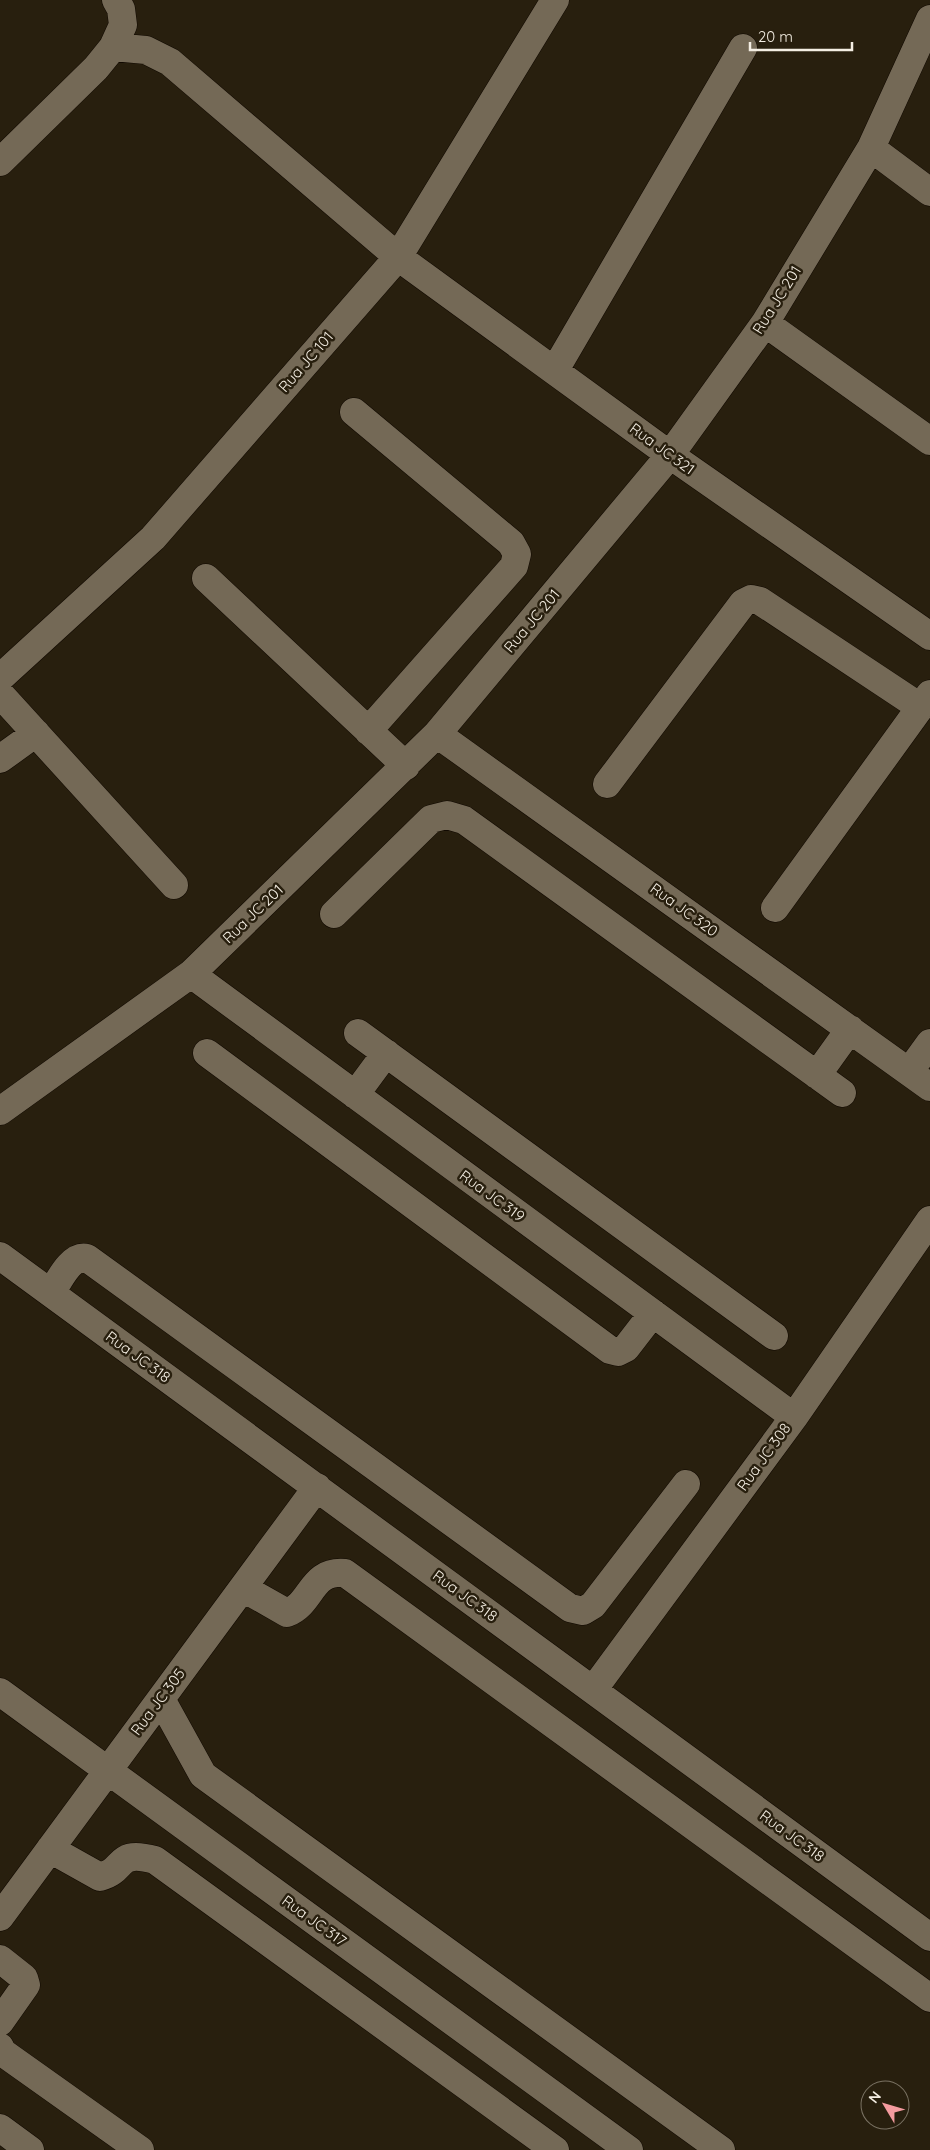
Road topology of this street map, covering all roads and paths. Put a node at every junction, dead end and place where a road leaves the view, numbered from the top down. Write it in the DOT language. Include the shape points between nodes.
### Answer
graph roads {
  1 [pos="116,0"];
  2 [pos="555,0"];
  3 [pos="930,19"];
  4 [pos="113,47"];
  5 [pos="743,48"];
  6 [pos="871,148"];
  7 [pos="0,162"];
  8 [pos="930,192"];
  9 [pos="398,257"];
  10 [pos="765,323"];
  11 [pos="555,370"];
  12 [pos="354,412"];
  13 [pos="930,441"];
  14 [pos="670,455"];
  15 [pos="206,578"];
  16 [pos="930,636"];
  17 [pos="0,678"];
  18 [pos="0,694"];
  19 [pos="925,701"];
  20 [pos="368,731"];
  21 [pos="36,733"];
  22 [pos="437,734"];
  23 [pos="0,759"];
  24 [pos="406,766"];
  25 [pos="607,784"];
  26 [pos="174,885"];
  27 [pos="775,908"];
  28 [pos="334,914"];
  29 [pos="191,974"];
  30 [pos="850,1029"];
  31 [pos="358,1033"];
  32 [pos="930,1043"];
  33 [pos="207,1053"];
  34 [pos="386,1053"];
  35 [pos="817,1075"];
  36 [pos="919,1079"];
  37 [pos="842,1093"];
  38 [pos="355,1095"];
  39 [pos="0,1111"];
  40 [pos="930,1220"];
  41 [pos="0,1256"];
  42 [pos="51,1293"];
  43 [pos="653,1313"];
  44 [pos="774,1336"];
  45 [pos="794,1417"];
  46 [pos="686,1484"];
  47 [pos="317,1487"];
  48 [pos="242,1588"];
  49 [pos="593,1690"];
  50 [pos="0,1692"];
  51 [pos="161,1699"];
  52 [pos="107,1770"];
  53 [pos="50,1849"];
  54 [pos="0,1917"];
  55 [pos="930,1937"];
  56 [pos="0,1959"];
  57 [pos="930,1998"];
  58 [pos="0,2022"];
  59 [pos="0,2047"];
  60 [pos="0,2128"];
  61 [pos="30,2150"];
  62 [pos="140,2150"];
  63 [pos="555,2150"];
  64 [pos="629,2150"];
  65 [pos="721,2150"];
  1 -- 4 [label="street" via="123,25"];
  2 -- 9 [label="street, Rua JC 101"];
  3 -- 6 [label="street, Rua JC 201"];
  4 -- 7 [label="street" via="96,68"];
  4 -- 9 [label="street, Rua JC 321" via="146,50 170,62"];
  5 -- 11 [label="street"];
  6 -- 8 [label="street"];
  6 -- 10 [label="street, Rua JC 201"];
  9 -- 11 [label="street, Rua JC 321"];
  9 -- 17 [label="street, Rua JC 101" via="153,538"];
  10 -- 13 [label="street"];
  10 -- 14 [label="street, Rua JC 201"];
  11 -- 14 [label="street, Rua JC 321"];
  12 -- 20 [label="street" via="511,543 517,554 514,566"];
  14 -- 16 [label="street, Rua JC 321"];
  14 -- 22 [label="street, Rua JC 201"];
  15 -- 20 [label="street"];
  18 -- 21 [label="street"];
  19 -- 25 [label="street" via="752,599 743,603"];
  19 -- 27 [label="street"];
  20 -- 24 [label="street"];
  21 -- 23 [label="street"];
  21 -- 26 [label="street"];
  22 -- 24 [label="street, Rua JC 201"];
  22 -- 30 [label="street, Rua JC 320"];
  24 -- 29 [label="street, Rua JC 201"];
  28 -- 35 [label="street" via="431,818 447,814 464,820"];
  29 -- 38 [label="street, Rua JC 319"];
  29 -- 39 [label="street, Rua JC 201"];
  30 -- 35 [label="street"];
  30 -- 36 [label="street, Rua JC 320"];
  31 -- 34 [label="street"];
  32 -- 36 [label="street"];
  33 -- 43 [label="street" via="610,1350 618,1352 626,1348"];
  34 -- 38 [label="street"];
  34 -- 44 [label="street"];
  35 -- 37 [label="street"];
  38 -- 43 [label="street, Rua JC 319"];
  40 -- 45 [label="street, Rua JC 308"];
  41 -- 42 [label="street, Rua JC 318"];
  42 -- 46 [label="street" via="74,1260 81,1256 87,1258 570,1608 583,1611 593,1605"];
  42 -- 47 [label="street, Rua JC 318"];
  43 -- 45 [label="street, Rua JC 319"];
  45 -- 49 [label="street, Rua JC 308"];
  47 -- 48 [label="street, Rua JC 305"];
  47 -- 49 [label="street, Rua JC 318"];
  48 -- 51 [label="street, Rua JC 305"];
  48 -- 57 [label="street" via="287,1613 295,1610 323,1576 344,1573"];
  49 -- 55 [label="street, Rua JC 318"];
  50 -- 52 [label="street, Rua JC 317"];
  51 -- 52 [label="street, Rua JC 305"];
  51 -- 65 [label="street" via="203,1774"];
  52 -- 53 [label="street, Rua JC 305"];
  52 -- 64 [label="street, Rua JC 317"];
  53 -- 54 [label="street, Rua JC 305"];
  53 -- 63 [label="street" via="100,1877 125,1859 138,1856 155,1860"];
  56 -- 58 [label="street" via="24,1978 26,1985"];
  59 -- 62 [label="street" via="2,2052"];
  60 -- 61 [label="street"];
}
